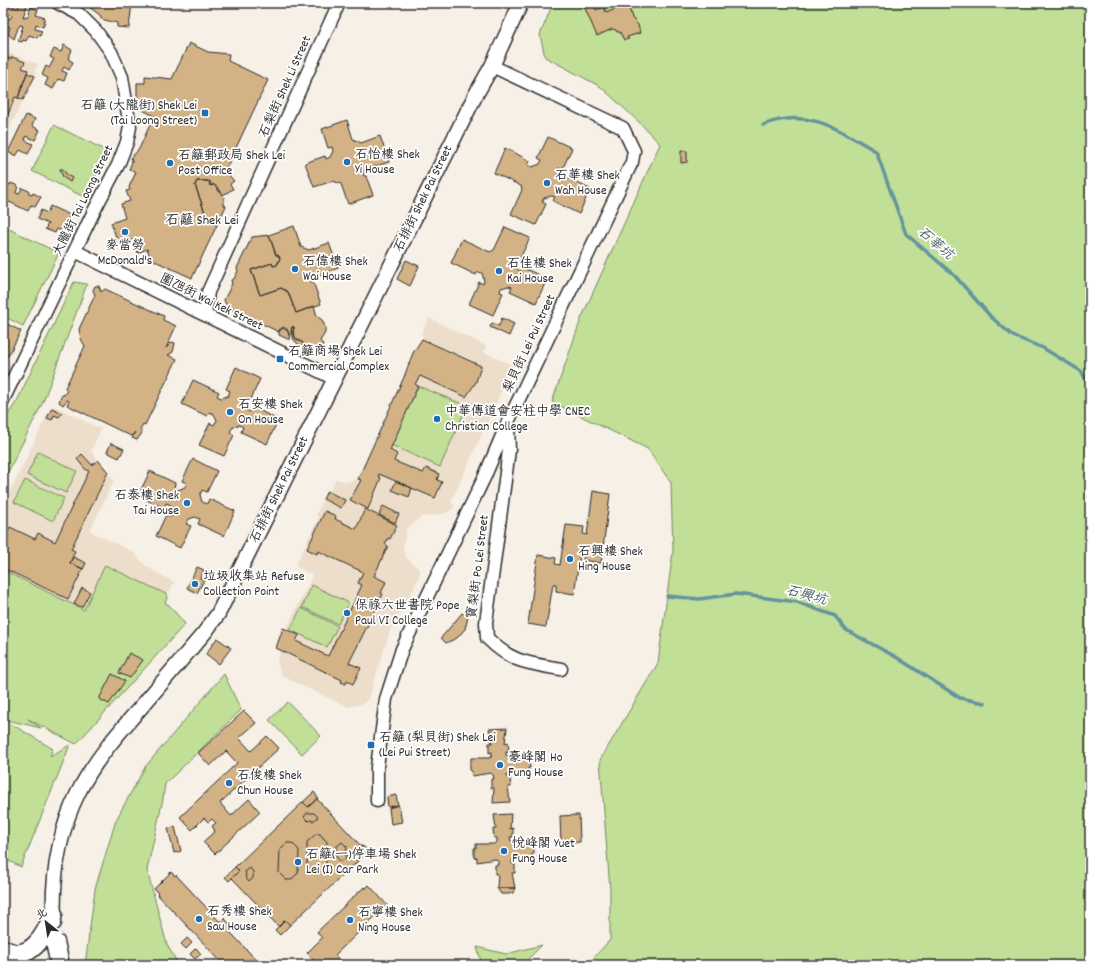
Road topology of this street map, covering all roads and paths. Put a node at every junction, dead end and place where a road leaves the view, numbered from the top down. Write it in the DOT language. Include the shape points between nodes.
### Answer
graph roads {
  1 [pos="58,3"];
  2 [pos="339,3"];
  3 [pos="521,3"];
  4 [pos="492,66"];
  5 [pos="75,251"];
  6 [pos="205,315"];
  7 [pos="335,380"];
  8 [pos="3,400"];
  9 [pos="507,424"];
  10 [pos="484,478"];
  11 [pos="503,488"];
  12 [pos="561,668"];
  13 [pos="377,801"];
  14 [pos="53,914"];
  15 [pos="55,942"];
  16 [pos="3,949"];
  17 [pos="3,963"];
  18 [pos="5,965"];
  19 [pos="50,965"];
  20 [pos="60,965"];
  1 -- 5 [label="street, 大隴街 Tai Loong Street" via="79,14 112,52 122,77 130,118 129,135 118,165"];
  2 -- 6 [label="street, 石梨街 Shek Li Street" via="208,292"];
  3 -- 4 [label="street, 石排街 Shek Pai Street"];
  4 -- 7 [label="street, 石排街 Shek Pai Street"];
  4 -- 9 [label="street, 梨貝街 Lei Pui Street" via="623,128 634,151 632,162"];
  5 -- 6 [label="street, 圍乪街 Wai Kek Street"];
  5 -- 8 [label="street, 大隴街 Tai Loong Street"];
  6 -- 7 [label="street, 圍乪街 Wai Kek Street"];
  7 -- 14 [label="street, 石排街 Shek Pai Street" via="218,614 112,740 78,794 66,824 57,862"];
  9 -- 10 [label="street, 梨貝街 Lei Pui Street"];
  9 -- 11 [label="street, 寶梨街 Po Lei Street" via="509,450"];
  10 -- 11 [label="street"];
  10 -- 13 [label="street, 梨貝街 Lei Pui Street" via="402,649 386,699 377,767"];
  11 -- 12 [label="street, 寶梨街 Po Lei Street" via="486,623 487,638 498,649 516,660"];
  14 -- 15 [label="street, 石排街 Shek Pai Street"];
  14 -- 16 [label="main road" via="42,940 30,950 14,954"];
  15 -- 19 [label="street, 石排街 Shek Pai Street"];
  15 -- 20 [label="main road"];
  17 -- 18 [label="main road"];
}
